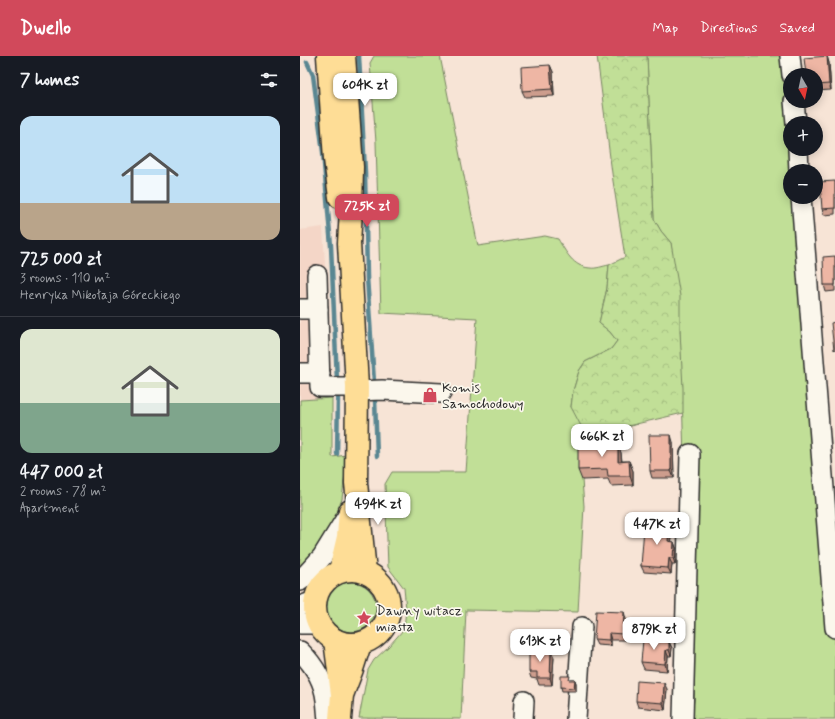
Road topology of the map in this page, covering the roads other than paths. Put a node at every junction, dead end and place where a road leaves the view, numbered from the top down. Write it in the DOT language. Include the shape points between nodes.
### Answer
graph roads {
  1 [pos="328,56"];
  2 [pos="344,56"];
  3 [pos="790,56"];
  4 [pos="791,68"];
  5 [pos="802,204"];
  6 [pos="349,243"];
  7 [pos="317,275"];
  8 [pos="309,309"];
  9 [pos="300,373"];
  10 [pos="320,373"];
  11 [pos="357,389"];
  12 [pos="441,393"];
  13 [pos="690,454"];
  14 [pos="356,483"];
  15 [pos="351,510"];
  16 [pos="340,571"];
  17 [pos="365,572"];
  18 [pos="300,581"];
  19 [pos="307,604"];
  20 [pos="309,624"];
  21 [pos="582,626"];
  22 [pos="835,628"];
  23 [pos="334,640"];
  24 [pos="360,644"];
  25 [pos="300,651"];
  26 [pos="342,695"];
  27 [pos="328,719"];
  28 [pos="340,719"];
  29 [pos="576,719"];
  30 [pos="683,719"];
  1 -- 6 [label="main road" via="335,159"];
  2 -- 6 [label="main road" via="352,167"];
  3 -- 4 [label="street"];
  5 -- 22 [label="street"];
  6 -- 11 [label="main road"];
  7 -- 8 [label="street"];
  8 -- 10 [label="street"];
  9 -- 10 [label="street"];
  10 -- 11 [label="street" via="320,387"];
  11 -- 12 [label="street"];
  11 -- 14 [label="main road"];
  13 -- 30 [label="street"];
  14 -- 15 [label="main road"];
  14 -- 17 [label="main road"];
  15 -- 16 [label="main road"];
  15 -- 18 [label="street" via="322,557"];
  16 -- 17 [label="main road"];
  16 -- 19 [label="main road" via="329,577"];
  17 -- 24 [label="main road" via="373,576 383,587 389,607 383,628 373,638"];
  19 -- 20 [label="main road" via="314,612"];
  20 -- 23 [label="main road"];
  21 -- 29 [label="street"];
  23 -- 24 [label="main road"];
  23 -- 26 [label="main road"];
  24 -- 26 [label="main road"];
  25 -- 27 [label="street" via="313,665 322,682"];
  26 -- 28 [label="main road"];
}
